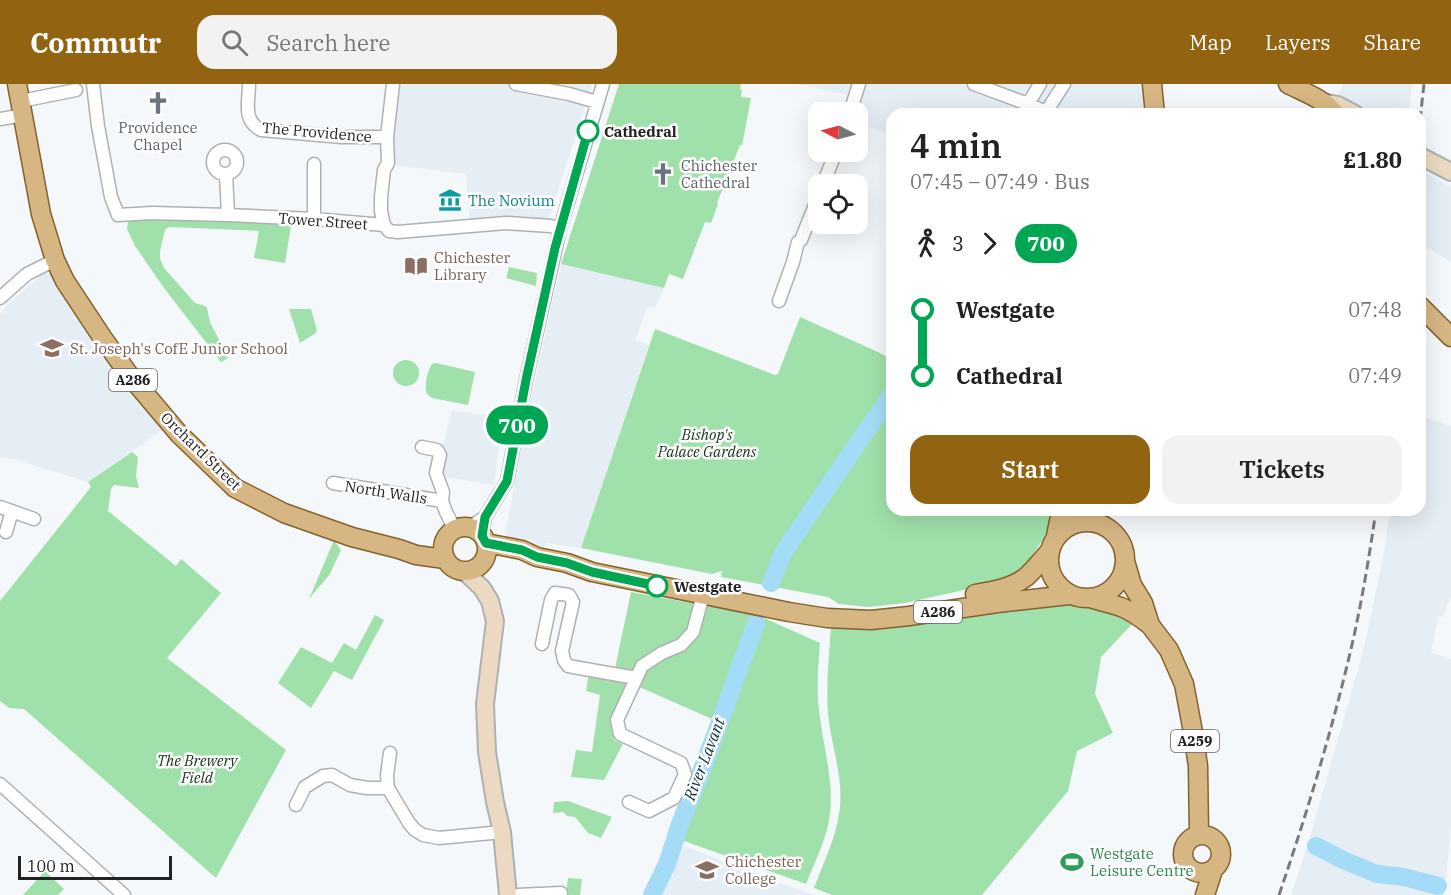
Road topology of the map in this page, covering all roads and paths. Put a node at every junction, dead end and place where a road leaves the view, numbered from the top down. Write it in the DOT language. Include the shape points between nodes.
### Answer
graph roads {
  1 [pos="249,84"];
  2 [pos="393,84"];
  3 [pos="516,84"];
  4 [pos="603,84"];
  5 [pos="860,84"];
  6 [pos="974,84"];
  7 [pos="1040,84"];
  8 [pos="1064,84"];
  9 [pos="1152,84"];
  10 [pos="1288,84"];
  11 [pos="89,86"];
  12 [pos="20,100"];
  13 [pos="597,102"];
  14 [pos="854,102"];
  15 [pos="1028,104"];
  16 [pos="1037,108"];
  17 [pos="1051,108"];
  18 [pos="1154,108"];
  19 [pos="1328,108"];
  20 [pos="1344,108"];
  21 [pos="0,119"];
  22 [pos="387,137"];
  23 [pos="1426,159"];
  24 [pos="314,164"];
  25 [pos="1451,172"];
  26 [pos="226,174"];
  27 [pos="228,215"];
  28 [pos="314,219"];
  29 [pos="808,222"];
  30 [pos="384,225"];
  31 [pos="560,229"];
  32 [pos="55,260"];
  33 [pos="0,298"];
  34 [pos="779,301"];
  35 [pos="1426,312"];
  36 [pos="1451,337"];
  37 [pos="422,447"];
  38 [pos="333,483"];
  39 [pos="442,501"];
  40 [pos="6,509"];
  41 [pos="1061,516"];
  42 [pos="1093,516"];
  43 [pos="34,519"];
  44 [pos="1106,527"];
  45 [pos="6,532"];
  46 [pos="1053,544"];
  47 [pos="469,552"];
  48 [pos="1125,561"];
  49 [pos="567,563"];
  50 [pos="703,595"];
  51 [pos="1069,595"];
  52 [pos="1093,598"];
  53 [pos="1150,625"];
  54 [pos="542,644"];
  55 [pos="636,678"];
  56 [pos="390,753"];
  57 [pos="0,784"];
  58 [pos="388,788"];
  59 [pos="629,802"];
  60 [pos="296,805"];
  61 [pos="502,832"];
  62 [pos="1199,835"];
  63 [pos="1213,870"];
  64 [pos="1192,871"];
  65 [pos="561,893"];
  66 [pos="124,895"];
  67 [pos="508,895"];
  68 [pos="518,895"];
  69 [pos="1194,895"];
  70 [pos="1205,895"];
  1 -- 22 [label="street, The Providence" via="248,115 253,126 261,130"];
  2 -- 22 [label="street"];
  3 -- 13 [label="street"];
  4 -- 13 [label="street"];
  5 -- 14 [label="street"];
  6 -- 15 [label="street"];
  7 -- 15 [label="street"];
  8 -- 17 [label="street"];
  9 -- 18 [label="main road"];
  10 -- 19 [label="main road"];
  11 -- 12 [label="street"];
  11 -- 27 [label="street, Tower Street" via="108,186 118,215"];
  12 -- 21 [label="street"];
  12 -- 32 [label="main road, Orchard Street / A286" via="41,214"];
  13 -- 31 [label="street"];
  15 -- 16 [label="street"];
  19 -- 20 [label="street"];
  22 -- 30 [label="street" via="388,163 381,197"];
  23 -- 25 [label="street"];
  24 -- 28 [label="street"];
  26 -- 27 [label="street"];
  27 -- 28 [label="street, Tower Street"];
  28 -- 30 [label="street, Tower Street"];
  29 -- 34 [label="street"];
  30 -- 31 [label="street, Tower Street" via="392,232 501,224"];
  31 -- 47 [label="street" via="507,481"];
  32 -- 33 [label="street" via="27,274"];
  32 -- 47 [label="main road, Orchard Street / A286" via="130,376 179,434 235,488 284,513 352,537 399,549 417,544"];
  35 -- 36 [label="main road"];
  37 -- 39 [label="street" via="437,450 440,455 436,472"];
  38 -- 39 [label="street, North Walls"];
  39 -- 47 [label="street, North Walls"];
  40 -- 43 [label="street"];
  40 -- 45 [label="street"];
  41 -- 46 [label="main road, A286"];
  42 -- 44 [label="main road"];
  44 -- 46 [label="main road" via="1096,523 1074,524 1064,529"];
  44 -- 48 [label="main road" via="1122,544"];
  46 -- 49 [label="main road, A286" via="1026,577 999,590 870,610 775,600 594,563"];
  46 -- 51 [label="main road" via="1048,562 1050,572 1060,589"];
  47 -- 49 [label="main road, A286" via="522,550"];
  47 -- 61 [label="street" via="495,621 485,727"];
  48 -- 52 [label="main road" via="1116,586"];
  48 -- 53 [label="main road, A259"];
  49 -- 50 [label="main road, A286" via="592,572"];
  50 -- 51 [label="main road, A286" via="826,618 871,620"];
  50 -- 55 [label="street" via="693,632 681,645 642,666"];
  51 -- 52 [label="main road"];
  52 -- 53 [label="main road, A259" via="1119,606"];
  53 -- 62 [label="main road, A259" via="1169,650 1184,684 1198,766"];
  54 -- 55 [label="street" via="551,600 555,593 569,595 573,602 562,651 568,666"];
  55 -- 59 [label="street" via="617,720 621,734 681,763 685,774 674,798 649,812"];
  56 -- 58 [label="street"];
  57 -- 66 [label="street"];
  58 -- 60 [label="street" via="350,785 332,775 323,776 305,787"];
  58 -- 61 [label="street" via="409,824 423,835 439,838"];
  61 -- 67 [label="street"];
  62 -- 63 [label="main road" via="1214,840 1220,849 1220,861"];
  62 -- 64 [label="main road" via="1188,840 1183,850 1184,862"];
  63 -- 64 [label="main road" via="1203,874"];
  63 -- 70 [label="main road"];
  64 -- 69 [label="main road"];
  65 -- 68 [label="street"];
}
